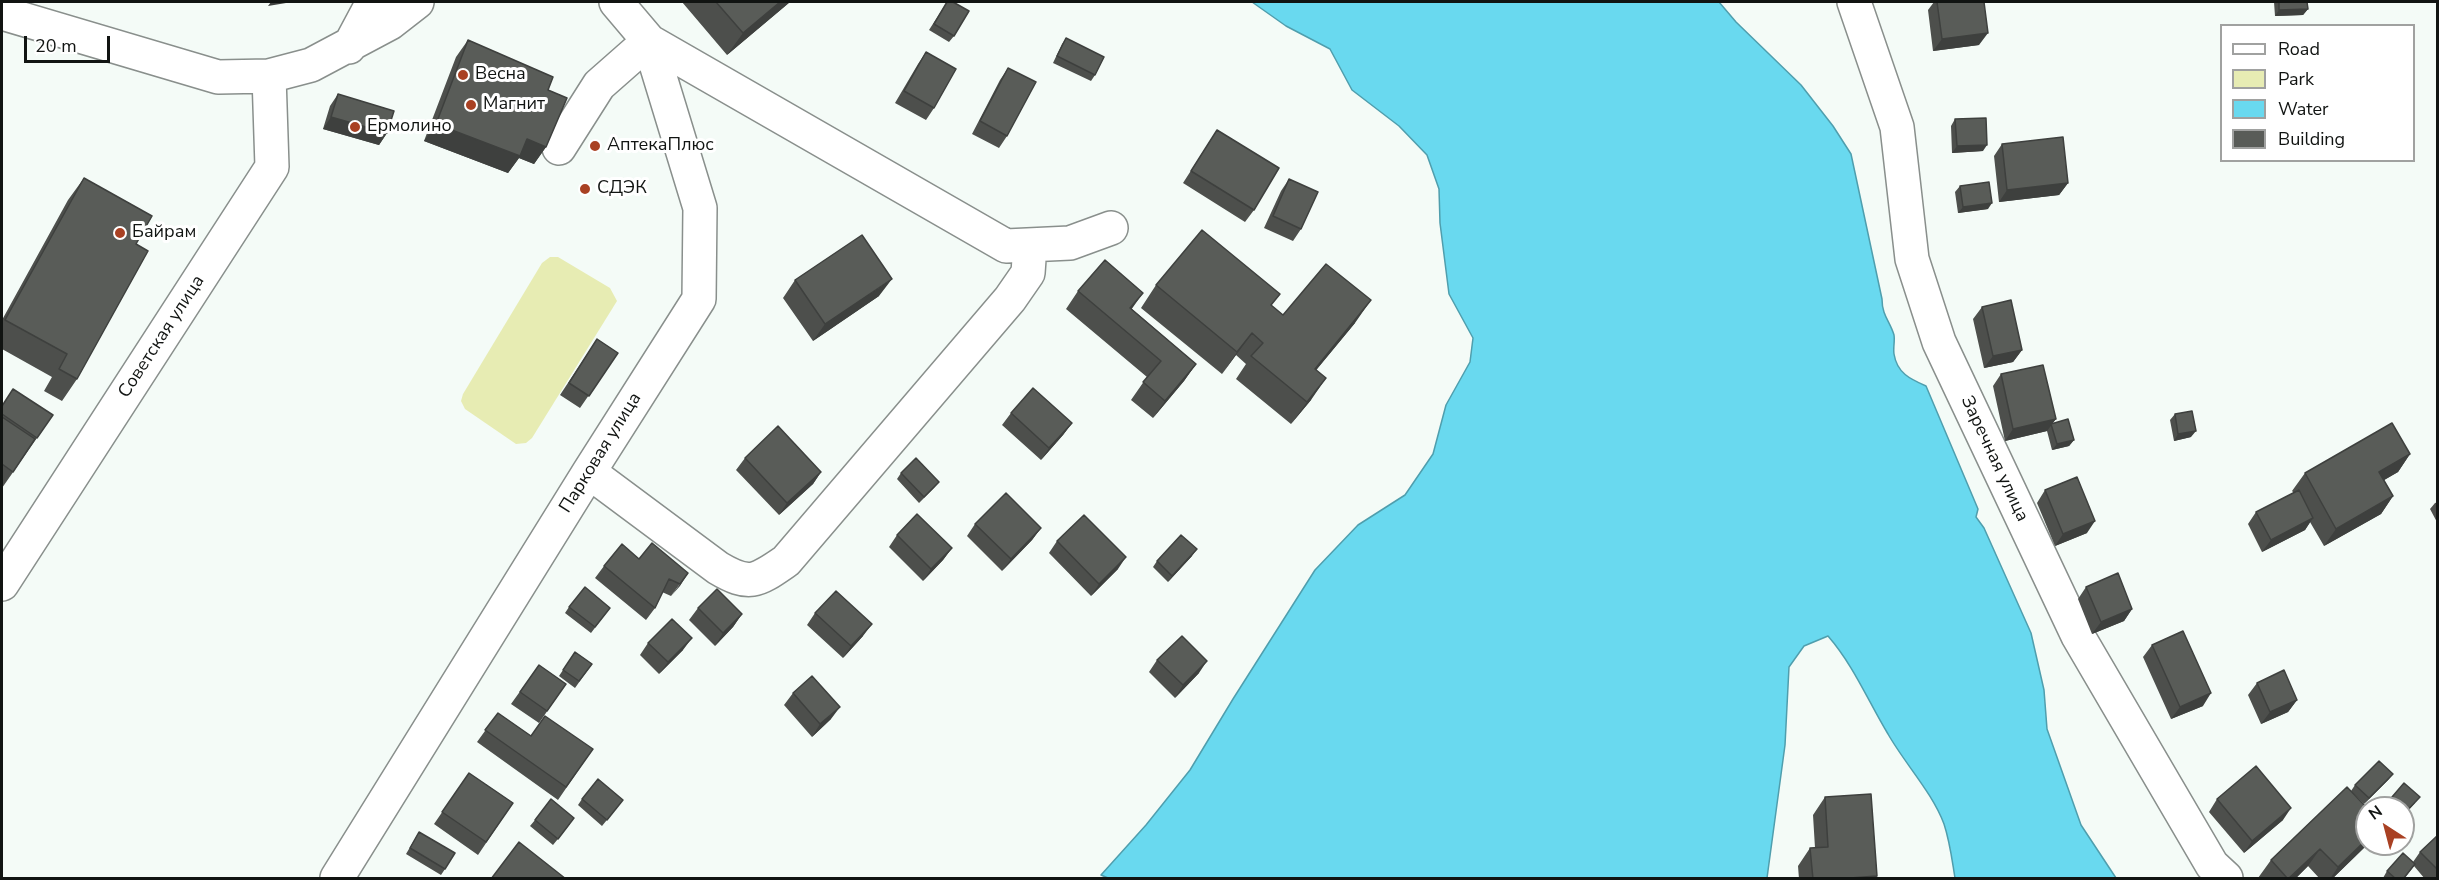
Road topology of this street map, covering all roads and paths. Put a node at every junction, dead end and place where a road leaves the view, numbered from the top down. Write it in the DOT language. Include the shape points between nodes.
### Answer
graph roads {
  1 [pos="373,2"];
  2 [pos="417,2"];
  3 [pos="615,2"];
  4 [pos="1854,2"];
  5 [pos="2,14"];
  6 [pos="650,41"];
  7 [pos="348,47"];
  8 [pos="269,76"];
  9 [pos="559,148"];
  10 [pos="1112,228"];
  11 [pos="1030,245"];
  12 [pos="589,472"];
  13 [pos="2,584"];
  14 [pos="337,879"];
  15 [pos="2226,879"];
  1 -- 7 [label="street"];
  2 -- 7 [label="street"];
  3 -- 6 [label="street, Парковая улица"];
  4 -- 15 [label="street, Заречная улица" via="1897,127 1912,260 1939,342 2078,636 2212,865"];
  5 -- 8 [label="street" via="218,77"];
  6 -- 9 [label="street" via="599,85"];
  6 -- 11 [label="street" via="1006,246"];
  6 -- 12 [label="street, Парковая улица" via="700,208 699,299"];
  7 -- 8 [label="street" via="311,65"];
  8 -- 13 [label="street, Советская улица" via="272,167"];
  10 -- 11 [label="street" via="1070,243"];
  11 -- 12 [label="street" via="1028,273 1010,299 786,561 761,579 738,579 718,568"];
  12 -- 14 [label="street, Парковая улица"];
}
